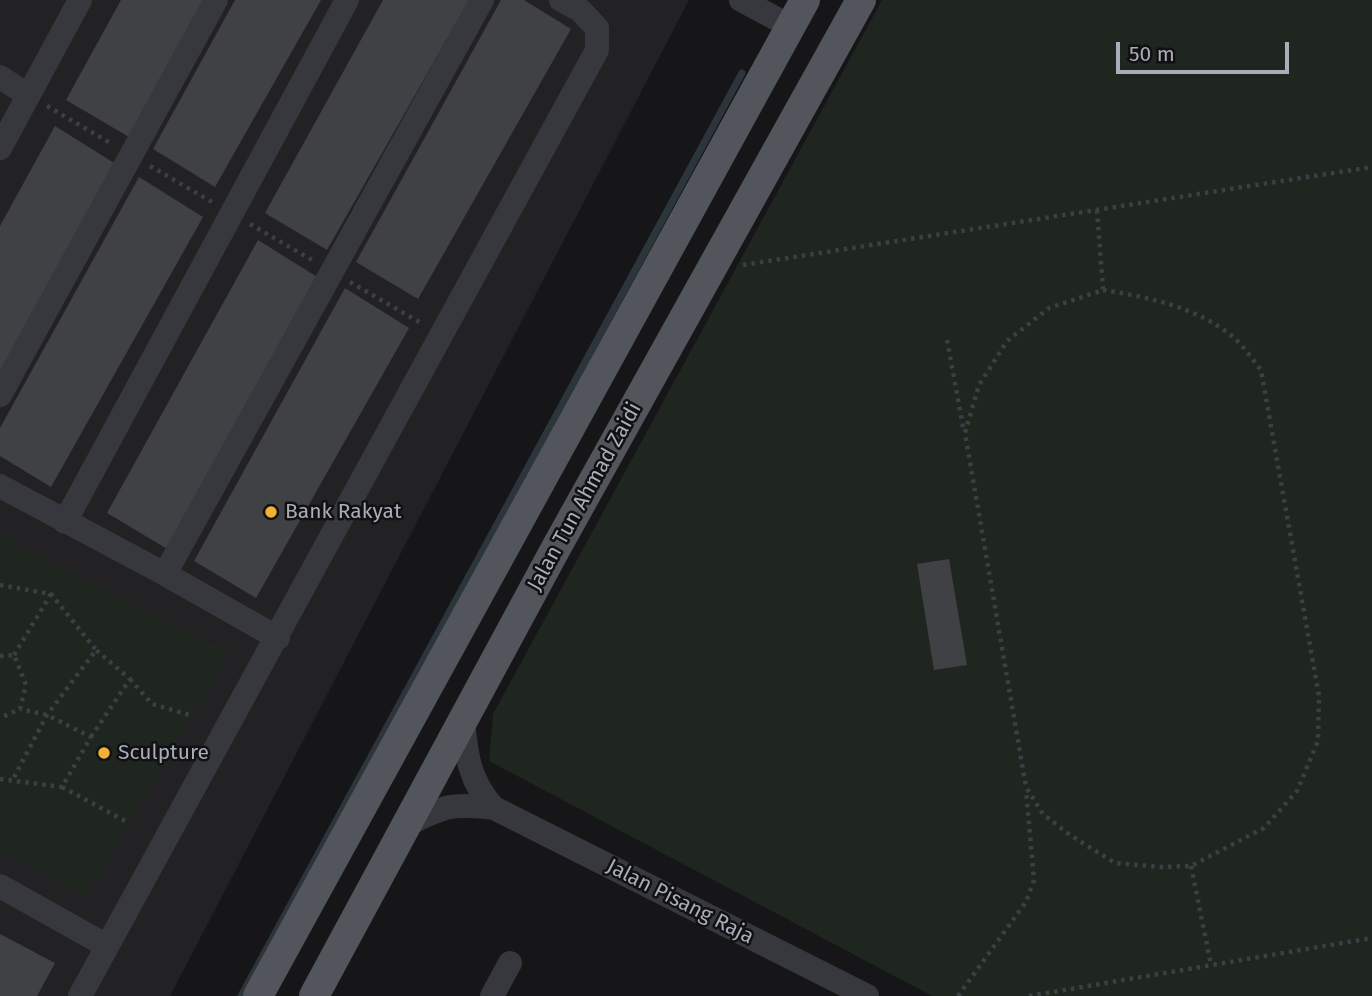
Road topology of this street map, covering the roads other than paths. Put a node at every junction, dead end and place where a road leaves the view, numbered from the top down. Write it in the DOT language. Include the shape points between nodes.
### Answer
graph roads {
  1 [pos="80,0"];
  2 [pos="216,0"];
  3 [pos="347,0"];
  4 [pos="482,0"];
  5 [pos="561,0"];
  6 [pos="741,0"];
  7 [pos="805,0"];
  8 [pos="861,0"];
  9 [pos="790,26"];
  10 [pos="0,77"];
  11 [pos="28,95"];
  12 [pos="0,148"];
  13 [pos="0,396"];
  14 [pos="0,486"];
  15 [pos="65,522"];
  16 [pos="165,574"];
  17 [pos="278,638"];
  18 [pos="463,720"];
  19 [pos="494,808"];
  20 [pos="406,825"];
  21 [pos="0,886"];
  22 [pos="107,946"];
  23 [pos="510,963"];
  24 [pos="80,996"];
  25 [pos="258,996"];
  26 [pos="314,996"];
  27 [pos="492,996"];
  28 [pos="867,996"];
  1 -- 11 [label="street"];
  2 -- 13 [label="street"];
  3 -- 15 [label="street"];
  4 -- 16 [label="street"];
  5 -- 17 [label="street" via="580,10 597,28 597,50"];
  6 -- 9 [label="street"];
  7 -- 9 [label="main road"];
  8 -- 18 [label="main road, Jalan Tun Ahmad Zaidi"];
  9 -- 25 [label="main road"];
  10 -- 11 [label="street"];
  11 -- 12 [label="street"];
  14 -- 15 [label="street"];
  15 -- 16 [label="street"];
  16 -- 17 [label="street"];
  17 -- 22 [label="street"];
  18 -- 19 [label="street" via="470,769"];
  18 -- 20 [label="main road, Jalan Tun Ahmad Zaidi"];
  19 -- 20 [label="street" via="461,804 438,809"];
  19 -- 28 [label="street, Jalan Pisang Raja"];
  20 -- 26 [label="main road, Jalan Tun Ahmad Zaidi"];
  21 -- 22 [label="street"];
  22 -- 24 [label="street"];
  23 -- 27 [label="street"];
}
